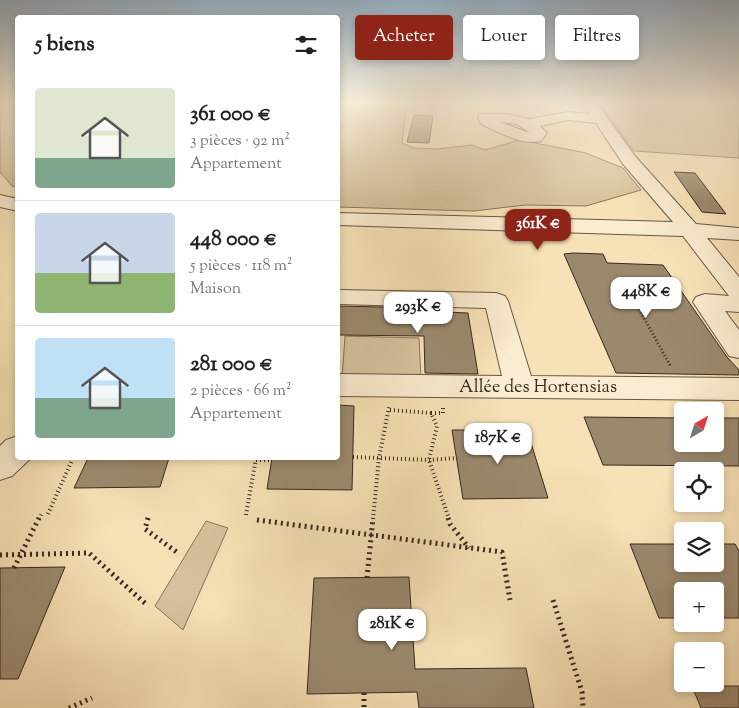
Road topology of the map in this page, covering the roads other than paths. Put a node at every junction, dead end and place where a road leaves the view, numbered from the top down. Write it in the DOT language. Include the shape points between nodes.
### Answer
graph roads {
  1 [pos="613,135"];
  2 [pos="0,201"];
  3 [pos="15,204"];
  4 [pos="0,214"];
  5 [pos="15,216"];
  6 [pos="340,218"];
  7 [pos="340,227"];
  8 [pos="739,234"];
  9 [pos="693,235"];
  10 [pos="739,242"];
  11 [pos="340,297"];
  12 [pos="736,300"];
  13 [pos="739,349"];
  14 [pos="340,386"];
  15 [pos="520,388"];
  16 [pos="739,389"];
  17 [pos="15,453"];
  18 [pos="0,466"];
  1 -- 9 [label="street" via="629,160"];
  2 -- 3 [label="street"];
  4 -- 5 [label="street"];
  6 -- 9 [label="street" via="666,228"];
  7 -- 9 [label="street"];
  8 -- 9 [label="street"];
  9 -- 10 [label="street"];
  9 -- 12 [label="street"];
  11 -- 15 [label="street" via="496,301"];
  12 -- 13 [label="street" via="705,302"];
  14 -- 15 [label="street, Allée des Hortensias" via="389,398 437,400"];
  15 -- 16 [label="street, Allée des Hortensias"];
  17 -- 18 [label="street"];
}
